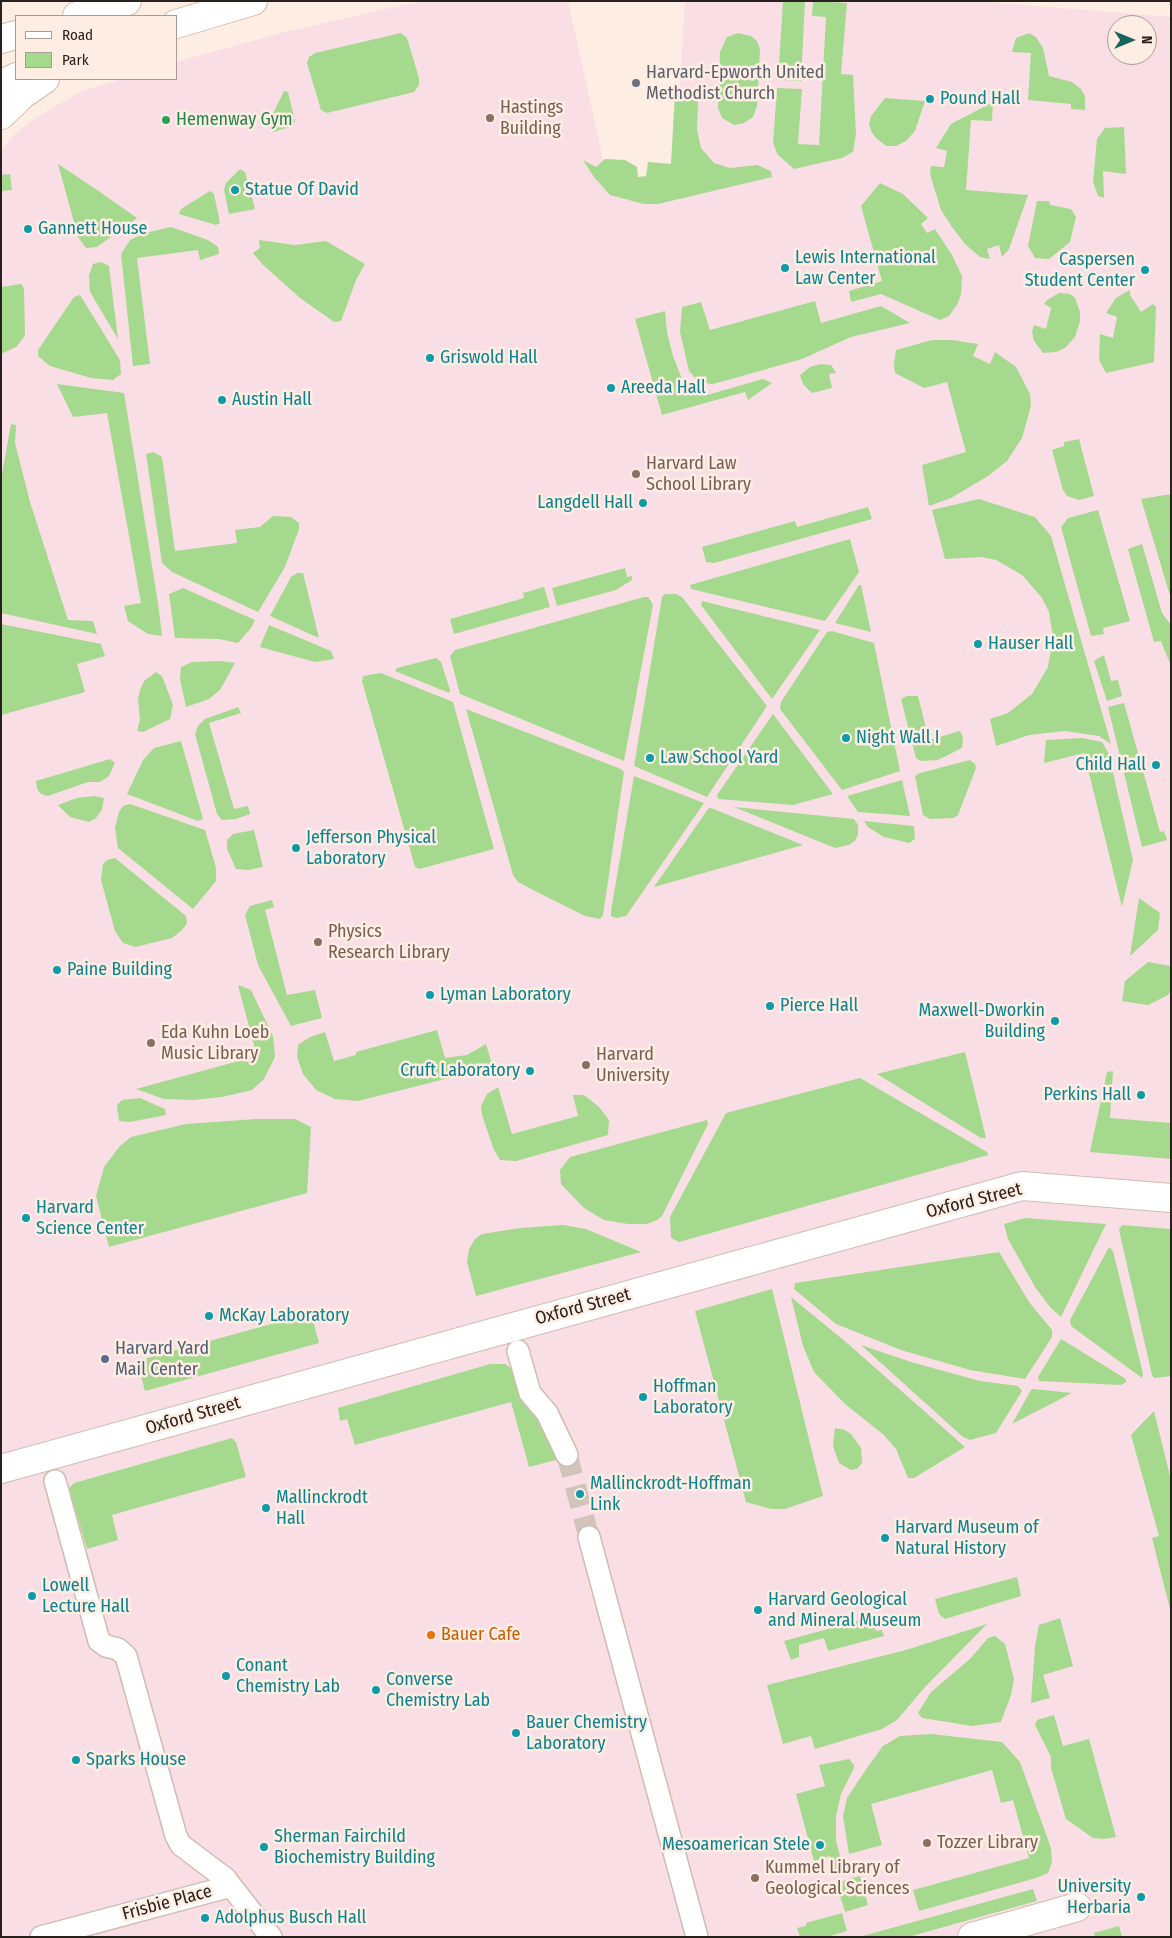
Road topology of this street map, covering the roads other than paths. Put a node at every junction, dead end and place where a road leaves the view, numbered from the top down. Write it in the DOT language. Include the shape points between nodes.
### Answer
graph roads {
  1 [pos="127,1"];
  2 [pos="254,1"];
  3 [pos="80,15"];
  4 [pos="178,23"];
  5 [pos="15,35"];
  6 [pos="1,39"];
  7 [pos="15,77"];
  8 [pos="44,80"];
  9 [pos="1,85"];
  10 [pos="1,115"];
  11 [pos="1171,1198"];
  12 [pos="518,1351"];
  13 [pos="567,1455"];
  14 [pos="1,1470"];
  15 [pos="55,1480"];
  16 [pos="589,1537"];
  17 [pos="231,1886"];
  18 [pos="1077,1907"];
  19 [pos="41,1937"];
  20 [pos="272,1937"];
  21 [pos="696,1937"];
  22 [pos="972,1937"];
  1 -- 3 [label="street"];
  2 -- 4 [label="street"];
  5 -- 6 [label="street"];
  7 -- 9 [label="street"];
  8 -- 10 [label="street"];
  11 -- 14 [label="street, Oxford Street" via="1022,1186"];
  12 -- 13 [label="street" via="530,1393 547,1413"];
  15 -- 17 [label="street" via="99,1641 126,1656 176,1836 181,1845"];
  16 -- 21 [label="street"];
  17 -- 19 [label="street, Frisbie Place"];
  17 -- 20 [label="street, Frisbie Place"];
  18 -- 22 [label="street"];
}
